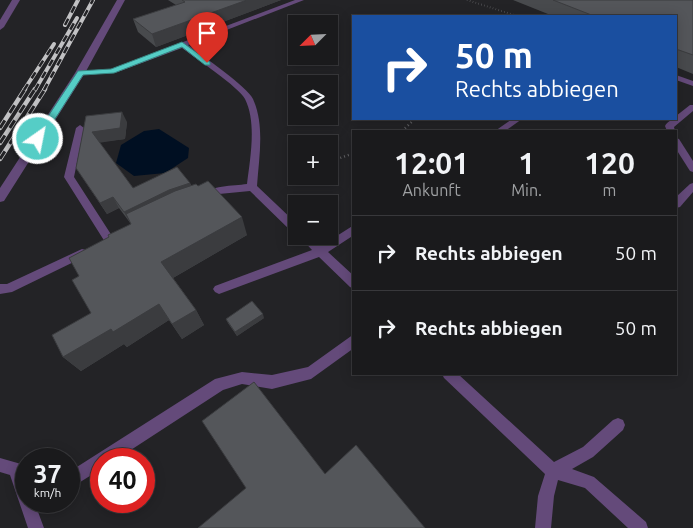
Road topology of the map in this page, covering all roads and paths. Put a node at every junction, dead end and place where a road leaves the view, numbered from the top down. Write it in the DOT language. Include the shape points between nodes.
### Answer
graph roads {
  1 [pos="16,0"];
  2 [pos="122,0"];
  3 [pos="301,0"];
  4 [pos="467,0"];
  5 [pos="514,15"];
  6 [pos="3,18"];
  7 [pos="0,27"];
  8 [pos="182,45"];
  9 [pos="80,73"];
  10 [pos="677,77"];
  11 [pos="693,84"];
  12 [pos="693,107"];
  13 [pos="415,120"];
  14 [pos="516,120"];
  15 [pos="677,120"];
  16 [pos="677,120"];
  17 [pos="80,128"];
  18 [pos="403,130"];
  19 [pos="502,130"];
  20 [pos="671,130"];
  21 [pos="677,143"];
  22 [pos="352,154"];
  23 [pos="338,159"];
  24 [pos="693,169"];
  25 [pos="693,186"];
  26 [pos="252,187"];
  27 [pos="0,198"];
  28 [pos="194,200"];
  29 [pos="677,203"];
  30 [pos="288,221"];
  31 [pos="352,230"];
  32 [pos="313,245"];
  33 [pos="320,252"];
  34 [pos="352,282"];
  35 [pos="0,289"];
  36 [pos="219,289"];
  37 [pos="352,342"];
  38 [pos="450,375"];
  39 [pos="618,425"];
  40 [pos="119,448"];
  41 [pos="0,465"];
  42 [pos="15,469"];
  43 [pos="553,471"];
  44 [pos="32,513"];
  45 [pos="36,528"];
  46 [pos="543,528"];
  47 [pos="640,528"];
  1 -- 6 [label="street"];
  2 -- 9 [label="street"];
  3 -- 8 [label="lane"];
  4 -- 5 [label="path"];
  6 -- 7 [label="street"];
  8 -- 9 [label="lane" via="112,71"];
  8 -- 26 [label="lane" via="249,98 257,129"];
  9 -- 27 [label="street"];
  10 -- 11 [label="lane"];
  12 -- 15 [label="lane"];
  13 -- 18 [label="path"];
  14 -- 19 [label="lane"];
  16 -- 20 [label="lane" via="669,126"];
  17 -- 35 [label="lane" via="69,177 105,242 8,289"];
  21 -- 24 [label="lane"];
  22 -- 23 [label="path"];
  25 -- 29 [label="lane"];
  26 -- 28 [label="lane" via="218,192"];
  26 -- 30 [label="lane"];
  31 -- 33 [label="lane"];
  32 -- 33 [label="lane"];
  33 -- 34 [label="lane"];
  33 -- 36 [label="lane"];
  37 -- 40 [label="lane" via="311,373 272,382 242,378 220,384"];
  38 -- 43 [label="lane"];
  39 -- 43 [label="lane" via="588,452"];
  41 -- 42 [label="lane"];
  43 -- 46 [label="lane" via="546,496"];
  43 -- 47 [label="lane" via="589,482"];
  44 -- 45 [label="lane"];
}
